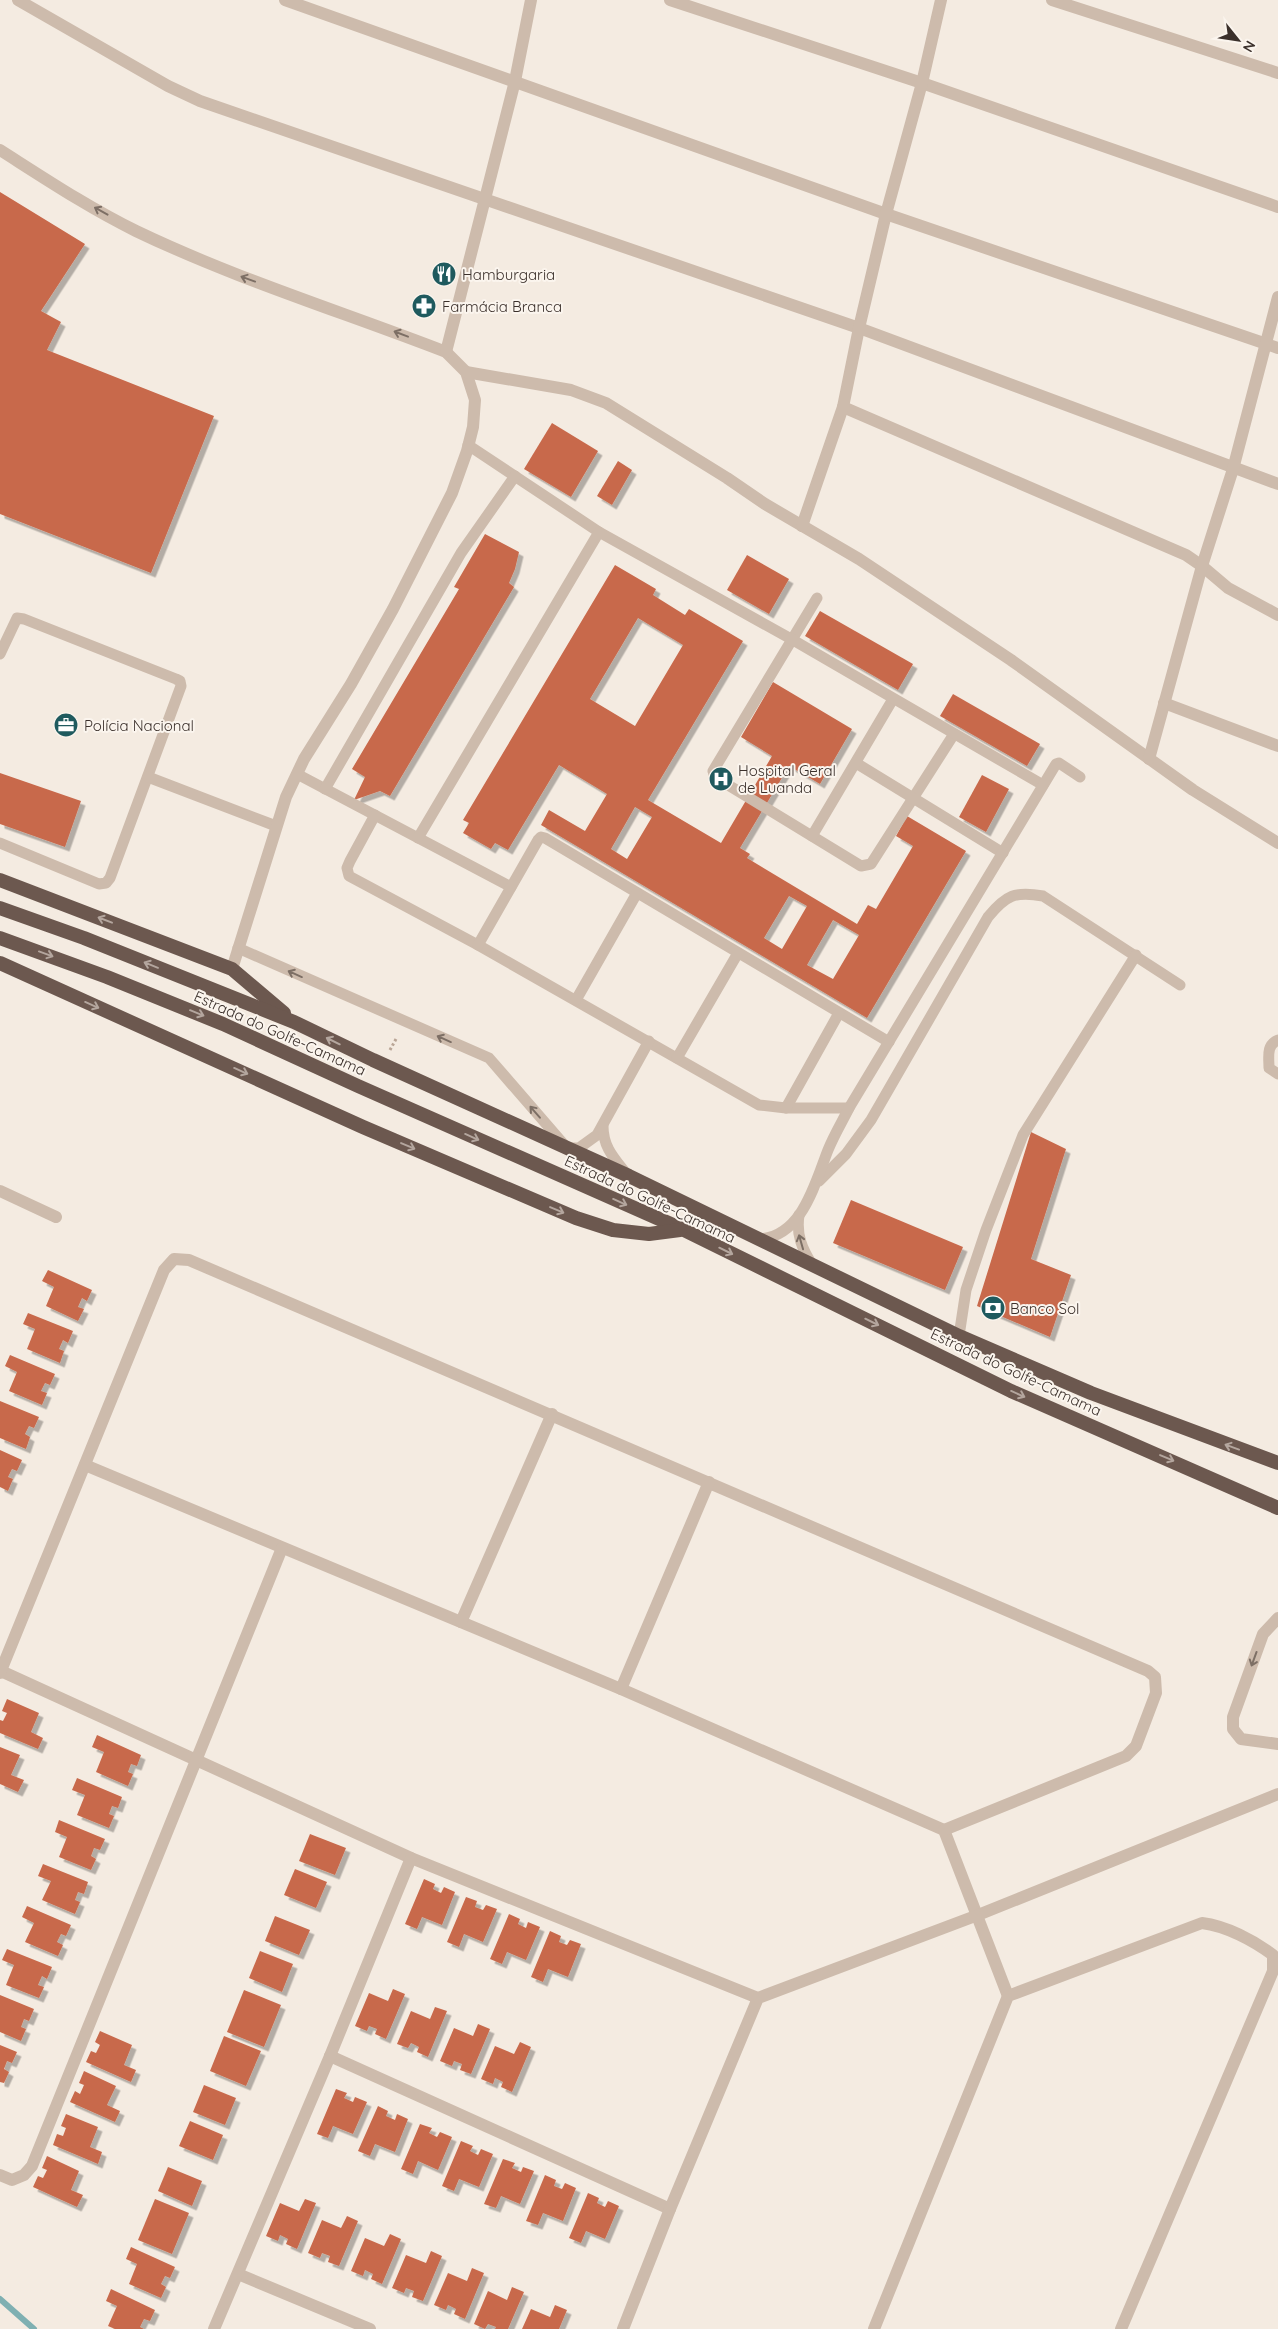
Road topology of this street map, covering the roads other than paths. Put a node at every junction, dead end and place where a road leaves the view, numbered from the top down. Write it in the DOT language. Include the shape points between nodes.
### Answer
graph roads {
  1 [pos="18,0"];
  2 [pos="285,0"];
  3 [pos="531,0"];
  4 [pos="670,0"];
  5 [pos="941,0"];
  6 [pos="1052,0"];
  7 [pos="1278,73"];
  8 [pos="515,82"];
  9 [pos="922,82"];
  10 [pos="0,150"];
  11 [pos="484,199"];
  12 [pos="1278,207"];
  13 [pos="886,214"];
  14 [pos="1278,297"];
  15 [pos="859,328"];
  16 [pos="1272,346"];
  17 [pos="446,352"];
  18 [pos="466,372"];
  19 [pos="843,407"];
  20 [pos="468,445"];
  21 [pos="1233,469"];
  22 [pos="514,476"];
  23 [pos="1278,484"];
  24 [pos="802,526"];
  25 [pos="599,532"];
  26 [pos="1202,566"];
  27 [pos="817,598"];
  28 [pos="1278,615"];
  29 [pos="793,640"];
  30 [pos="0,654"];
  31 [pos="893,699"];
  32 [pos="1164,703"];
  33 [pos="954,734"];
  34 [pos="1278,746"];
  35 [pos="1148,759"];
  36 [pos="856,763"];
  37 [pos="297,774"];
  38 [pos="148,777"];
  39 [pos="1080,777"];
  40 [pos="1043,785"];
  41 [pos="326,789"];
  42 [pos="913,799"];
  43 [pos="375,815"];
  44 [pos="276,826"];
  45 [pos="812,836"];
  46 [pos="418,838"];
  47 [pos="0,843"];
  48 [pos="1278,843"];
  49 [pos="1003,852"];
  50 [pos="0,880"];
  51 [pos="511,887"];
  52 [pos="636,894"];
  53 [pos="0,908"];
  54 [pos="0,938"];
  55 [pos="478,945"];
  56 [pos="238,948"];
  57 [pos="738,953"];
  58 [pos="1136,955"];
  59 [pos="0,963"];
  60 [pos="232,969"];
  61 [pos="1180,984"];
  62 [pos="576,1000"];
  63 [pos="839,1013"];
  64 [pos="294,1022"];
  65 [pos="1278,1040"];
  66 [pos="649,1041"];
  67 [pos="889,1042"];
  68 [pos="677,1058"];
  69 [pos="1278,1074"];
  70 [pos="786,1108"];
  71 [pos="849,1108"];
  72 [pos="603,1126"];
  73 [pos="568,1148"];
  74 [pos="629,1176"];
  75 [pos="816,1184"];
  76 [pos="0,1191"];
  77 [pos="800,1215"];
  78 [pos="56,1217"];
  79 [pos="682,1230"];
  80 [pos="746,1234"];
  81 [pos="814,1267"];
  82 [pos="959,1336"];
  83 [pos="552,1414"];
  84 [pos="1278,1463"];
  85 [pos="85,1465"];
  86 [pos="709,1482"];
  87 [pos="1278,1508"];
  88 [pos="282,1548"];
  89 [pos="1278,1618"];
  90 [pos="461,1622"];
  91 [pos="0,1672"];
  92 [pos="621,1689"];
  93 [pos="1278,1744"];
  94 [pos="195,1760"];
  95 [pos="1278,1794"];
  96 [pos="944,1830"];
  97 [pos="411,1858"];
  98 [pos="978,1916"];
  99 [pos="1008,1996"];
  100 [pos="758,1998"];
  101 [pos="330,2056"];
  102 [pos="0,2175"];
  103 [pos="670,2209"];
  104 [pos="238,2274"];
  105 [pos="214,2329"];
  106 [pos="370,2329"];
  107 [pos="623,2329"];
  108 [pos="874,2329"];
  109 [pos="1121,2329"];
  1 -- 11 [label="street" via="200,101"];
  2 -- 8 [label="street"];
  3 -- 8 [label="street"];
  4 -- 9 [label="street"];
  5 -- 9 [label="street"];
  6 -- 7 [label="street"];
  8 -- 11 [label="street"];
  8 -- 13 [label="street"];
  9 -- 12 [label="street"];
  9 -- 13 [label="street"];
  17 -- 10 [label="street, one-way" via="218,268 144,234 63,190"];
  11 -- 15 [label="street"];
  11 -- 17 [label="street"];
  13 -- 15 [label="street"];
  13 -- 16 [label="street"];
  14 -- 16 [label="street"];
  15 -- 19 [label="street"];
  15 -- 21 [label="street"];
  16 -- 21 [label="street"];
  17 -- 18 [label="street"];
  18 -- 20 [label="street" via="475,400"];
  18 -- 24 [label="street" via="571,390 606,403"];
  19 -- 24 [label="street"];
  19 -- 26 [label="street" via="1186,556"];
  20 -- 22 [label="lane"];
  20 -- 37 [label="street" via="452,493 393,609"];
  21 -- 23 [label="street"];
  21 -- 26 [label="street"];
  22 -- 25 [label="lane"];
  22 -- 41 [label="lane" via="461,553"];
  24 -- 35 [label="street" via="928,604"];
  25 -- 29 [label="lane"];
  25 -- 46 [label="lane"];
  26 -- 28 [label="street" via="1228,588"];
  26 -- 32 [label="street"];
  27 -- 29 [label="lane"];
  29 -- 31 [label="lane"];
  29 -- 45 [label="lane" via="713,771 715,777"];
  30 -- 38 [label="lane" via="17,618 180,681 181,686"];
  31 -- 33 [label="lane"];
  31 -- 36 [label="lane"];
  32 -- 34 [label="street"];
  32 -- 35 [label="street"];
  33 -- 40 [label="lane"];
  33 -- 42 [label="lane"];
  35 -- 48 [label="street"];
  36 -- 42 [label="lane"];
  36 -- 45 [label="lane"];
  37 -- 41 [label="lane"];
  37 -- 44 [label="street"];
  38 -- 44 [label="lane"];
  38 -- 47 [label="lane" via="106,883 99,884"];
  39 -- 40 [label="lane" via="1057,763"];
  40 -- 49 [label="lane"];
  41 -- 43 [label="lane"];
  42 -- 45 [label="lane" via="872,864 867,866 861,866"];
  42 -- 49 [label="lane"];
  43 -- 46 [label="lane"];
  43 -- 55 [label="lane" via="347,868 349,876"];
  44 -- 56 [label="street"];
  46 -- 51 [label="lane"];
  49 -- 67 [label="lane"];
  60 -- 50 [label="highway, one-way"];
  51 -- 52 [label="lane" via="541,837"];
  51 -- 55 [label="lane"];
  52 -- 57 [label="lane"];
  52 -- 62 [label="lane"];
  64 -- 53 [label="highway, Estrada do Golfe-Camama, one-way"];
  54 -- 79 [label="highway, Estrada do Golfe-Camama, one-way" via="223,1024"];
  55 -- 62 [label="lane"];
  56 -- 60 [label="street"];
  73 -- 56 [label="lane, one-way" via="489,1058"];
  57 -- 63 [label="lane"];
  57 -- 68 [label="lane"];
  58 -- 61 [label="lane"];
  58 -- 75 [label="lane" via="1043,896 1012,895 1000,902 988,917 871,1120 846,1154"];
  58 -- 82 [label="lane" via="1023,1135 966,1290"];
  59 -- 79 [label="highway, one-way" via="356,1124 576,1218 613,1230 649,1234"];
  60 -- 64 [label="highway"];
  62 -- 66 [label="lane"];
  63 -- 67 [label="lane"];
  63 -- 70 [label="lane"];
  73 -- 64 [label="highway, Estrada do Golfe-Camama, one-way"];
  65 -- 69 [label="lane" via="1269,1050 1269,1068"];
  66 -- 68 [label="lane"];
  66 -- 72 [label="lane"];
  67 -- 71 [label="lane"];
  68 -- 70 [label="lane" via="758,1105"];
  70 -- 71 [label="lane"];
  71 -- 75 [label="lane"];
  72 -- 73 [label="lane" via="589,1142 579,1148"];
  72 -- 74 [label="lane" via="603,1139 609,1152"];
  73 -- 74 [label="highway, Estrada do Golfe-Camama"];
  74 -- 80 [label="highway, Estrada do Golfe-Camama"];
  75 -- 77 [label="lane"];
  76 -- 78 [label="street"];
  77 -- 80 [label="lane" via="771,1238 758,1239"];
  81 -- 77 [label="lane, one-way" via="803,1250 797,1229"];
  79 -- 87 [label="highway, Estrada do Golfe-Camama, one-way" via="1011,1391"];
  80 -- 81 [label="highway, Estrada do Golfe-Camama"];
  81 -- 82 [label="highway, Estrada do Golfe-Camama"];
  84 -- 82 [label="highway, Estrada do Golfe-Camama, one-way" via="1091,1393"];
  83 -- 85 [label="street" via="189,1260 174,1259 164,1270"];
  83 -- 86 [label="street"];
  83 -- 90 [label="street"];
  85 -- 88 [label="street"];
  85 -- 91 [label="street"];
  86 -- 92 [label="street"];
  86 -- 96 [label="street" via="1148,1670 1155,1677 1156,1693 1136,1746 1126,1756"];
  88 -- 90 [label="street"];
  88 -- 94 [label="street"];
  89 -- 93 [label="street, one-way" via="1263,1634 1233,1717 1233,1729 1241,1739"];
  90 -- 92 [label="street"];
  91 -- 94 [label="street"];
  92 -- 96 [label="street"];
  94 -- 97 [label="street"];
  94 -- 102 [label="street" via="32,2166 24,2175 12,2180"];
  95 -- 98 [label="street"];
  96 -- 98 [label="street"];
  97 -- 100 [label="street"];
  97 -- 101 [label="street"];
  98 -- 99 [label="street"];
  98 -- 100 [label="street"];
  99 -- 108 [label="street"];
  99 -- 109 [label="street" via="1202,1923 1214,1924 1260,1945 1273,1955 1273,1971"];
  100 -- 103 [label="street"];
  101 -- 103 [label="street"];
  101 -- 104 [label="street"];
  103 -- 107 [label="street"];
  104 -- 105 [label="street"];
  104 -- 106 [label="street"];
}
